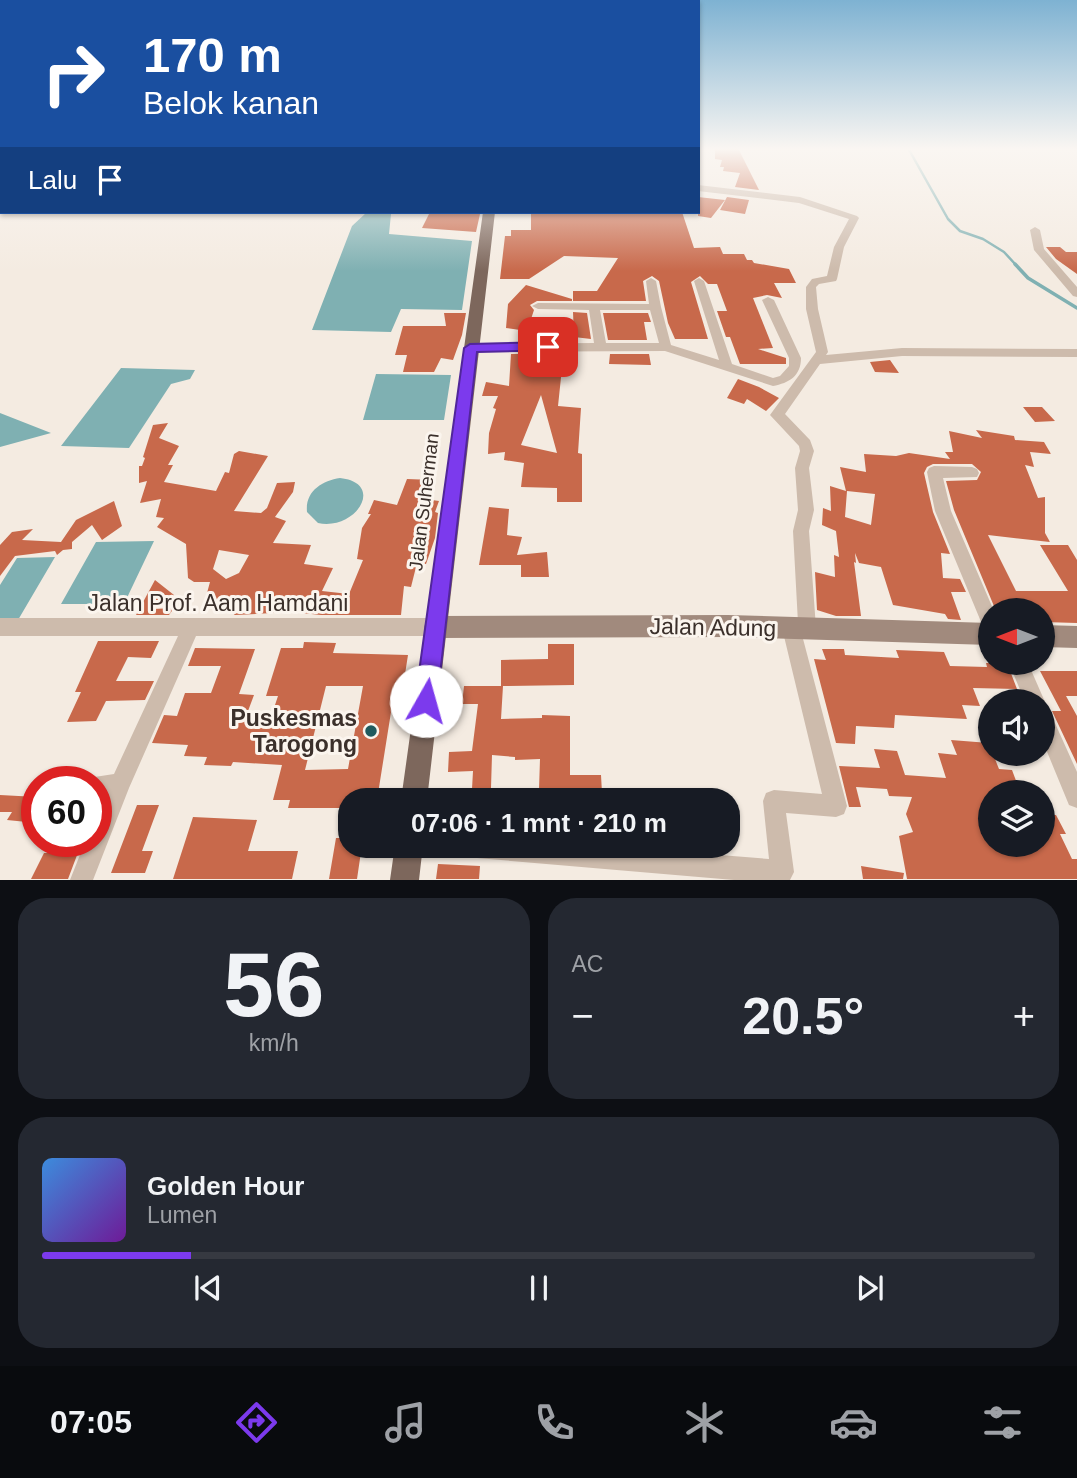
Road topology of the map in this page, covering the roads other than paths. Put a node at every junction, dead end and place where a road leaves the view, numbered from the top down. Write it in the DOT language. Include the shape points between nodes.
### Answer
graph roads {
  1 [pos="711,189"];
  2 [pos="489,214"];
  3 [pos="1035,230"];
  4 [pos="651,281"];
  5 [pos="699,281"];
  6 [pos="1077,294"];
  7 [pos="768,300"];
  8 [pos="594,305"];
  9 [pos="538,306"];
  10 [pos="655,307"];
  11 [pos="600,346"];
  12 [pos="666,347"];
  13 [pos="470,348"];
  14 [pos="1077,353"];
  15 [pos="816,360"];
  16 [pos="727,367"];
  17 [pos="972,472"];
  18 [pos="980,598"];
  19 [pos="0,627"];
  20 [pos="191,628"];
  21 [pos="435,628"];
  22 [pos="799,628"];
  23 [pos="978,635"];
  24 [pos="1055,636"];
  25 [pos="1077,637"];
  26 [pos="1055,747"];
  27 [pos="112,785"];
  28 [pos="120,785"];
  29 [pos="415,788"];
  30 [pos="1077,797"];
  31 [pos="407,858"];
  32 [pos="591,858"];
  33 [pos="783,876"];
  34 [pos="81,880"];
  35 [pos="404,880"];
  1 -- 15 [label="street" via="800,200 854,218 839,247 832,279 816,281 811,288 822,346"];
  2 -- 13 [label="main road, Jalan Suherman"];
  3 -- 6 [label="street" via="1040,250"];
  4 -- 10 [label="street"];
  5 -- 16 [label="street"];
  7 -- 16 [label="street" via="795,367 784,380 773,382"];
  8 -- 9 [label="street"];
  8 -- 10 [label="street"];
  8 -- 11 [label="street"];
  10 -- 12 [label="street"];
  11 -- 12 [label="street"];
  11 -- 13 [label="street"];
  12 -- 16 [label="street"];
  13 -- 21 [label="main road, Jalan Suherman"];
  14 -- 15 [label="street" via="902,352"];
  15 -- 22 [label="street" via="778,415 807,451 802,468 806,510 801,531"];
  17 -- 18 [label="street" via="934,472 943,511"];
  19 -- 20 [label="street, Jalan Prof. Aam Hamdani"];
  20 -- 21 [label="street, Jalan Prof. Aam Hamdani"];
  20 -- 28 [label="street"];
  21 -- 22 [label="main road, Jalan Adung"];
  21 -- 29 [label="main road, Jalan Suherman"];
  22 -- 23 [label="main road, Jalan Adung"];
  22 -- 33 [label="street" via="835,806 774,801"];
  24 -- 25 [label="main road"];
  26 -- 30 [label="street"];
  27 -- 28 [label="street"];
  28 -- 34 [label="street"];
  31 -- 35 [label="main road"];
  32 -- 33 [label="street"];
}
